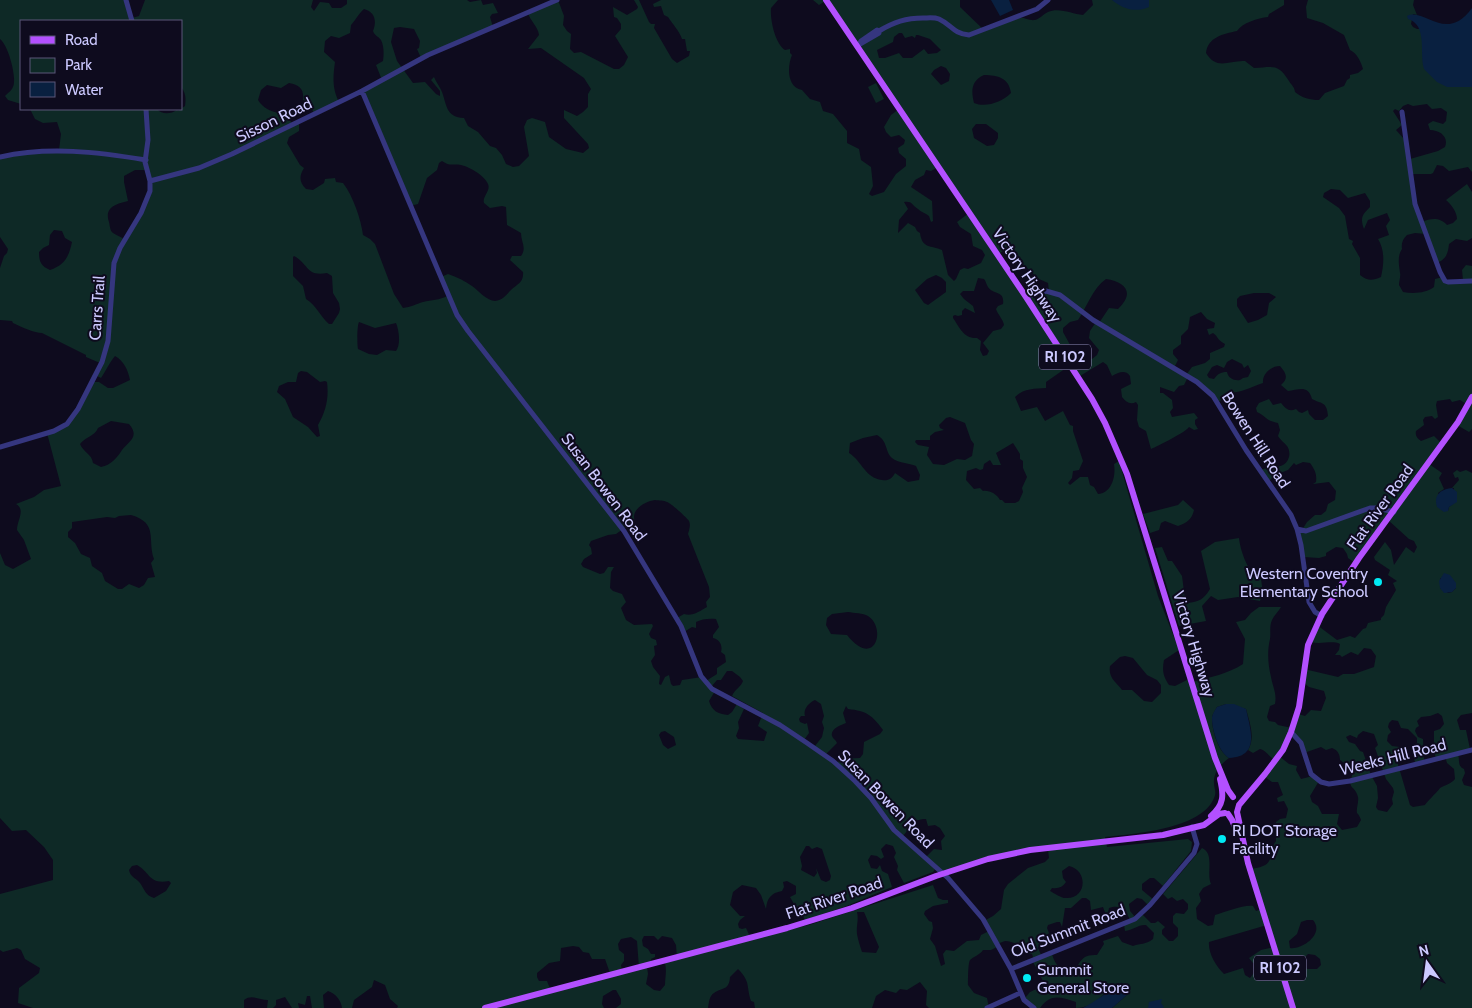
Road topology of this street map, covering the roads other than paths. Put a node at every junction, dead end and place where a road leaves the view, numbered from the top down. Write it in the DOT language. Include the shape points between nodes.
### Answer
graph roads {
  1 [pos="126,0"];
  2 [pos="557,0"];
  3 [pos="826,0"];
  4 [pos="1048,0"];
  5 [pos="132,20"];
  6 [pos="859,45"];
  7 [pos="362,91"];
  8 [pos="146,110"];
  9 [pos="1402,112"];
  10 [pos="0,157"];
  11 [pos="146,160"];
  12 [pos="150,181"];
  13 [pos="1472,281"];
  14 [pos="1026,297"];
  15 [pos="1472,397"];
  16 [pos="0,447"];
  17 [pos="1394,512"];
  18 [pos="1297,529"];
  19 [pos="1322,616"];
  20 [pos="1291,732"];
  21 [pos="1472,750"];
  22 [pos="1215,758"];
  23 [pos="1266,774"];
  24 [pos="1234,797"];
  25 [pos="1222,803"];
  26 [pos="1238,808"];
  27 [pos="1226,814"];
  28 [pos="1192,827"];
  29 [pos="1245,852"];
  30 [pos="942,874"];
  31 [pos="1011,969"];
  32 [pos="1020,993"];
  33 [pos="485,1008"];
  34 [pos="987,1008"];
  35 [pos="1034,1008"];
  36 [pos="1293,1008"];
  1 -- 5 [label="street"];
  2 -- 7 [label="street, Sisson Road" via="428,55"];
  3 -- 6 [label="main road, Victory Highway / RI 102"];
  4 -- 6 [label="street" via="1037,9 969,35 960,34 934,18 902,19"];
  6 -- 14 [label="main road, Victory Highway / RI 102"];
  7 -- 12 [label="street, Sisson Road" via="200,168"];
  7 -- 30 [label="street, Susan Bowen Road" via="457,315 624,530 681,626 704,681 712,689 780,725 833,761 871,798 894,830"];
  8 -- 11 [label="street"];
  9 -- 13 [label="street" via="1415,204 1440,272 1448,282"];
  10 -- 11 [label="street" via="53,151"];
  11 -- 12 [label="street"];
  12 -- 16 [label="street, Carrs Trail" via="145,206 115,259 106,349 78,408 71,420 60,428"];
  14 -- 18 [label="street, Bowen Hill Road" via="1042,292 1060,294 1090,318 1208,391 1288,510"];
  14 -- 22 [label="main road, Victory Highway / RI 102" via="1092,399 1120,457"];
  15 -- 17 [label="main road, Flat River Road"];
  17 -- 18 [label="street" via="1370,508 1306,531"];
  17 -- 19 [label="main road, Flat River Road" via="1359,558"];
  18 -- 19 [label="street, Bowen Hill Road" via="1309,602"];
  19 -- 20 [label="main road, Flat River Road" via="1308,646 1299,708"];
  20 -- 21 [label="street, Weeks Hill Road" via="1301,743 1312,775 1329,784"];
  20 -- 23 [label="main road, Flat River Road"];
  22 -- 24 [label="main road, Victory Highway / RI 102"];
  22 -- 25 [label="main road, Victory Highway / RI 102" via="1223,792"];
  23 -- 24 [label="main road, Flat River Road" via="1241,796"];
  23 -- 26 [label="main road, Flat River Road"];
  24 -- 25 [label="main road" via="1227,797"];
  24 -- 26 [label="main road"];
  25 -- 27 [label="main road"];
  25 -- 28 [label="main road, Flat River Road" via="1207,819"];
  26 -- 27 [label="main road" via="1234,814"];
  26 -- 29 [label="main road, RI 102"];
  27 -- 28 [label="main road, Flat River Road"];
  27 -- 29 [label="main road, RI 102" via="1232,820"];
  28 -- 30 [label="main road, Flat River Road" via="1154,837 1018,852"];
  28 -- 31 [label="street, Old Summit Road" via="1197,842 1195,852 1138,918"];
  29 -- 36 [label="main road, RI 102"];
  30 -- 31 [label="street, Old Summit Road" via="983,919"];
  30 -- 33 [label="main road, Flat River Road" via="787,928"];
  31 -- 32 [label="street"];
  32 -- 34 [label="street"];
  32 -- 35 [label="street"];
}
